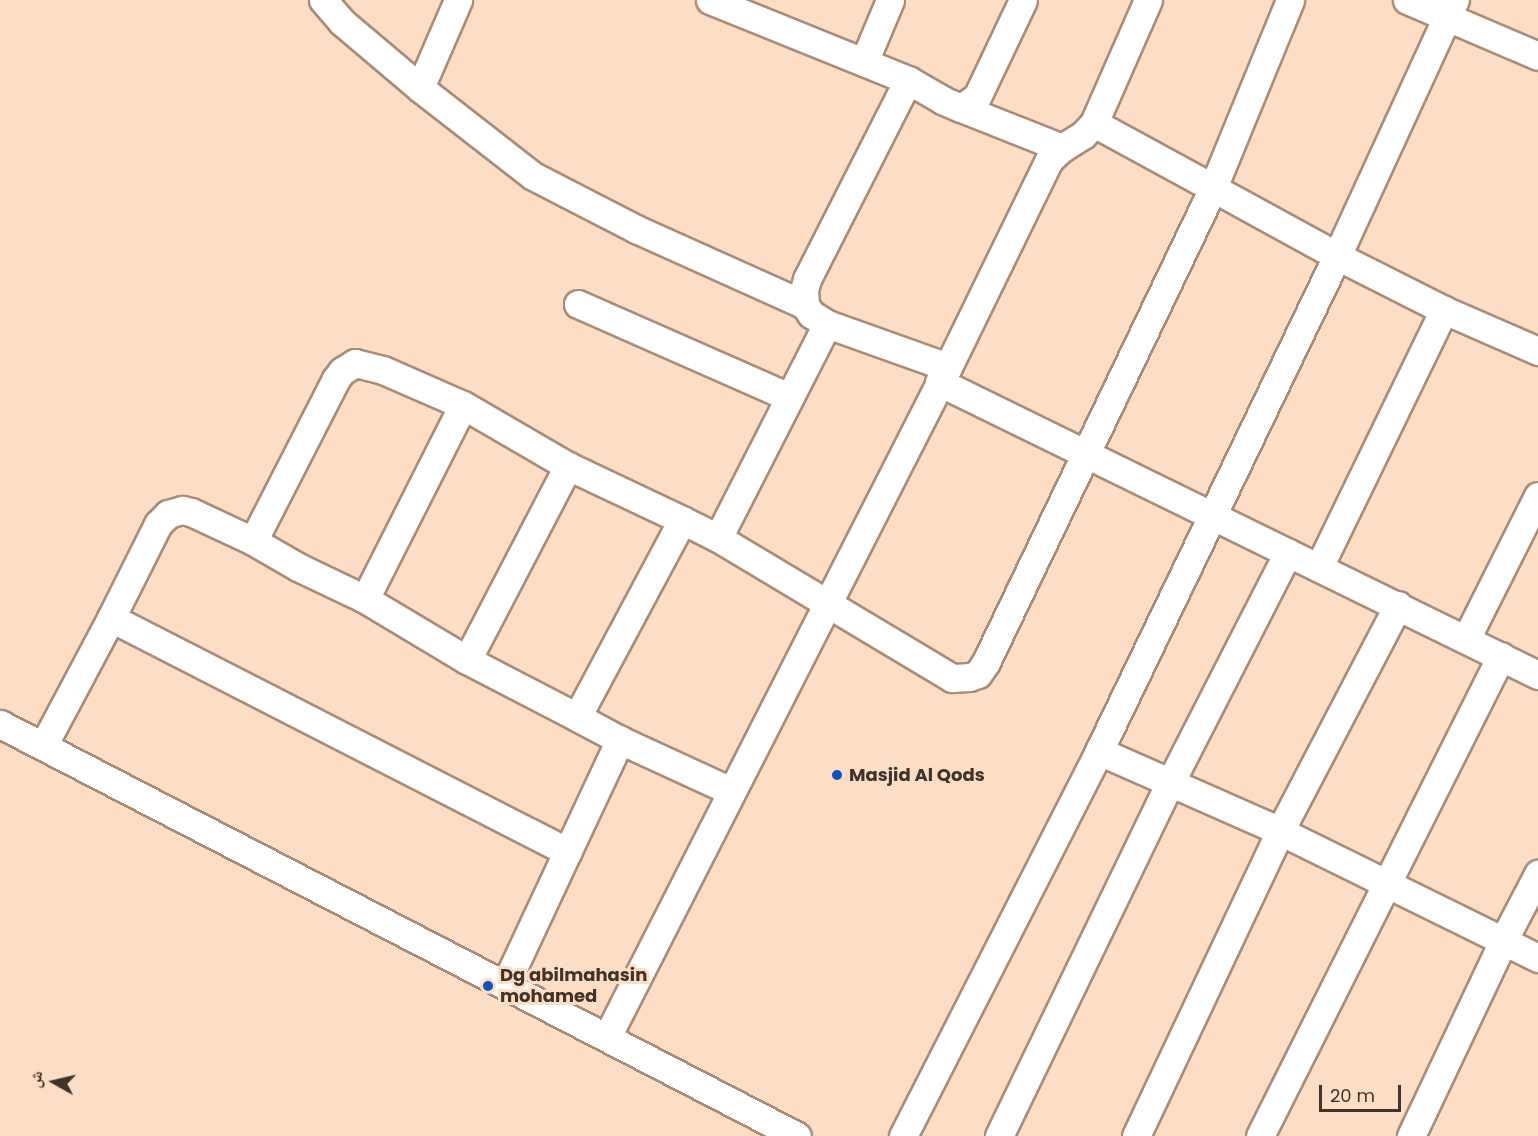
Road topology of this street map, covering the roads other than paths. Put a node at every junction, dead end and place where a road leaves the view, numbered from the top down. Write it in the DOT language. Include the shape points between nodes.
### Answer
graph roads {
  1 [pos="322,0"];
  2 [pos="458,0"];
  3 [pos="710,0"];
  4 [pos="890,0"];
  5 [pos="1023,0"];
  6 [pos="1148,0"];
  7 [pos="1290,0"];
  8 [pos="1407,0"];
  9 [pos="1451,9"];
  10 [pos="763,10"];
  11 [pos="1538,56"];
  12 [pos="864,62"];
  13 [pos="908,80"];
  14 [pos="420,88"];
  15 [pos="961,108"];
  16 [pos="1094,123"];
  17 [pos="1062,148"];
  18 [pos="1213,188"];
  19 [pos="1337,256"];
  20 [pos="578,303"];
  21 [pos="805,305"];
  22 [pos="1444,310"];
  23 [pos="827,324"];
  24 [pos="1538,351"];
  25 [pos="944,374"];
  26 [pos="789,397"];
  27 [pos="463,405"];
  28 [pos="1086,453"];
  29 [pos="568,466"];
  30 [pos="1538,496"];
  31 [pos="1213,515"];
  32 [pos="682,520"];
  33 [pos="718,538"];
  34 [pos="253,541"];
  35 [pos="1288,552"];
  36 [pos="1319,567"];
  37 [pos="365,599"];
  38 [pos="826,604"];
  39 [pos="1398,605"];
  40 [pos="111,618"];
  41 [pos="1466,639"];
  42 [pos="1501,656"];
  43 [pos="467,660"];
  44 [pos="1538,675"];
  45 [pos="577,717"];
  46 [pos="0,724"];
  47 [pos="620,740"];
  48 [pos="43,746"];
  49 [pos="1099,751"];
  50 [pos="1170,783"];
  51 [pos="730,791"];
  52 [pos="1280,831"];
  53 [pos="568,852"];
  54 [pos="1538,874"];
  55 [pos="1387,883"];
  56 [pos="1503,940"];
  57 [pos="1538,958"];
  58 [pos="505,985"];
  59 [pos="607,1037"];
  60 [pos="797,1136"];
  61 [pos="903,1136"];
  62 [pos="999,1136"];
  63 [pos="1136,1136"];
  64 [pos="1260,1136"];
  65 [pos="1411,1136"];
  1 -- 14 [label="street" via="342,22"];
  2 -- 14 [label="street"];
  3 -- 10 [label="street"];
  4 -- 12 [label="street"];
  5 -- 15 [label="street" via="983,89"];
  6 -- 16 [label="street"];
  7 -- 18 [label="street"];
  8 -- 9 [label="street"];
  9 -- 11 [label="street"];
  9 -- 19 [label="street"];
  10 -- 12 [label="street"];
  12 -- 13 [label="street"];
  13 -- 15 [label="street"];
  13 -- 21 [label="street" via="807,279"];
  14 -- 21 [label="street" via="533,176 636,229"];
  15 -- 17 [label="street"];
  16 -- 17 [label="street"];
  16 -- 18 [label="street"];
  17 -- 25 [label="street" via="1049,160"];
  18 -- 19 [label="street"];
  18 -- 28 [label="street"];
  19 -- 22 [label="street"];
  19 -- 31 [label="street"];
  20 -- 26 [label="street"];
  21 -- 23 [label="street"];
  22 -- 24 [label="street"];
  22 -- 36 [label="street"];
  23 -- 25 [label="street"];
  23 -- 26 [label="street"];
  25 -- 28 [label="street"];
  25 -- 38 [label="street"];
  26 -- 33 [label="street"];
  27 -- 29 [label="street"];
  27 -- 34 [label="street" via="372,366 348,366 336,379"];
  27 -- 37 [label="street"];
  28 -- 31 [label="street"];
  28 -- 38 [label="street" via="978,674 952,678"];
  29 -- 32 [label="street"];
  29 -- 43 [label="street"];
  30 -- 41 [label="street"];
  31 -- 35 [label="street"];
  31 -- 49 [label="street"];
  32 -- 33 [label="street"];
  32 -- 45 [label="street"];
  33 -- 38 [label="street"];
  34 -- 37 [label="street"];
  34 -- 40 [label="street" via="191,512 168,514 158,524"];
  35 -- 36 [label="street"];
  35 -- 50 [label="street"];
  36 -- 39 [label="street"];
  37 -- 43 [label="street"];
  38 -- 51 [label="street"];
  39 -- 41 [label="street"];
  39 -- 52 [label="street"];
  40 -- 48 [label="street"];
  40 -- 53 [label="street"];
  41 -- 42 [label="street"];
  42 -- 44 [label="street"];
  42 -- 55 [label="street"];
  43 -- 45 [label="street"];
  45 -- 47 [label="street"];
  46 -- 48 [label="street"];
  47 -- 51 [label="street"];
  47 -- 53 [label="street"];
  48 -- 58 [label="street"];
  49 -- 50 [label="street"];
  49 -- 61 [label="street"];
  50 -- 52 [label="street"];
  50 -- 62 [label="street"];
  51 -- 59 [label="street"];
  52 -- 55 [label="street"];
  52 -- 63 [label="street"];
  53 -- 58 [label="street"];
  54 -- 56 [label="street"];
  55 -- 56 [label="street"];
  55 -- 64 [label="street"];
  56 -- 57 [label="street"];
  56 -- 65 [label="street"];
  58 -- 59 [label="street"];
  59 -- 60 [label="street"];
}
